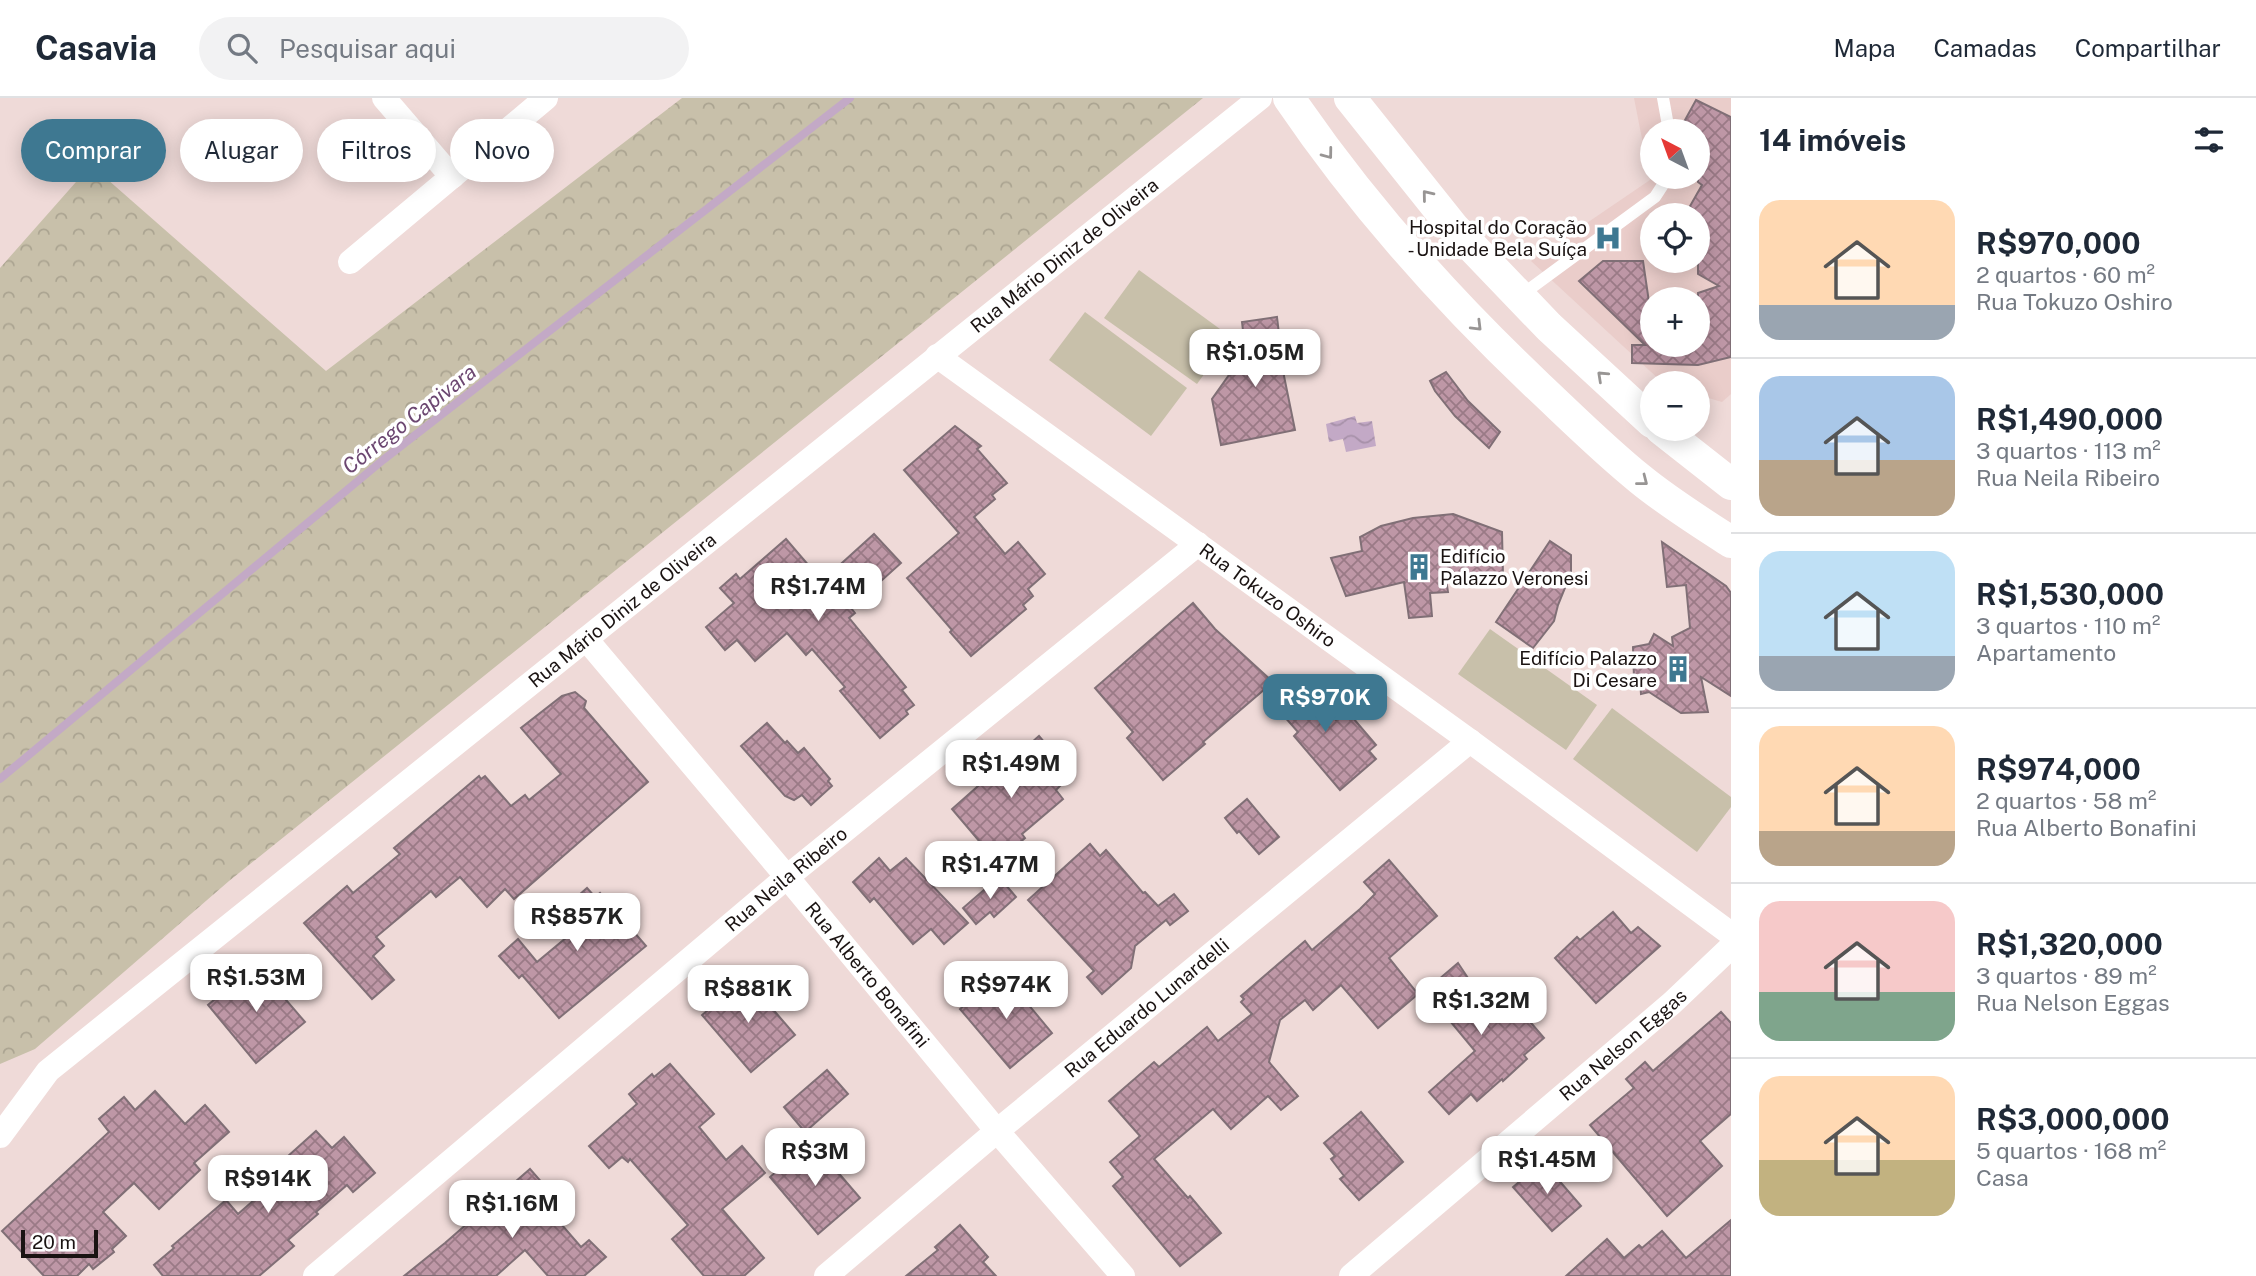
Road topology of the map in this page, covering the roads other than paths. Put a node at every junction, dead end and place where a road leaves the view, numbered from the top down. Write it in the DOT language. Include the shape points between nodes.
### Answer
graph roads {
  1 [pos="384,98"];
  2 [pos="546,98"];
  3 [pos="1260,98"];
  4 [pos="1289,98"];
  5 [pos="1350,98"];
  6 [pos="1663,98"];
  7 [pos="521,119"];
  8 [pos="1667,119"];
  9 [pos="450,175"];
  10 [pos="450,179"];
  11 [pos="1660,189"];
  12 [pos="350,262"];
  13 [pos="1519,296"];
  14 [pos="937,356"];
  15 [pos="1640,411"];
  16 [pos="1677,441"];
  17 [pos="1730,481"];
  18 [pos="1731,542"];
  19 [pos="1198,544"];
  20 [pos="586,639"];
  21 [pos="1470,741"];
  22 [pos="787,877"];
  23 [pos="1731,934"];
  24 [pos="1731,947"];
  25 [pos="997,1132"];
  26 [pos="0,1136"];
  27 [pos="316,1276"];
  28 [pos="826,1276"];
  29 [pos="1123,1276"];
  30 [pos="1351,1276"];
  1 -- 9 [label="street"];
  2 -- 7 [label="street"];
  3 -- 14 [label="street, Rua Mário Diniz de Oliveira"];
  4 -- 18 [label="street, one-way" via="1326,152 1442,291 1507,357 1640,479"];
  13 -- 5 [label="street, one-way" via="1453,227"];
  6 -- 8 [label="lane"];
  10 -- 12 [label="street"];
  11 -- 13 [label="lane"];
  15 -- 13 [label="street, one-way"];
  14 -- 19 [label="street, Rua Tokuzo Oshiro"];
  14 -- 20 [label="street, Rua Mário Diniz de Oliveira"];
  16 -- 17 [label="street"];
  19 -- 21 [label="street, Rua Tokuzo Oshiro"];
  19 -- 22 [label="street, Rua Neila Ribeiro"];
  20 -- 22 [label="street, Rua Alberto Bonafini"];
  20 -- 26 [label="street, Rua Mário Diniz de Oliveira" via="48,1070"];
  21 -- 23 [label="street, Rua Tokuzo Oshiro"];
  21 -- 25 [label="street, Rua Eduardo Lunardelli"];
  22 -- 25 [label="street, Rua Alberto Bonafini"];
  22 -- 27 [label="street, Rua Neila Ribeiro"];
  24 -- 30 [label="street, Rua Nelson Eggas" via="1672,1003"];
  25 -- 28 [label="street, Rua Eduardo Lunardelli"];
  25 -- 29 [label="street, Rua Alberto Bonafini"];
}
